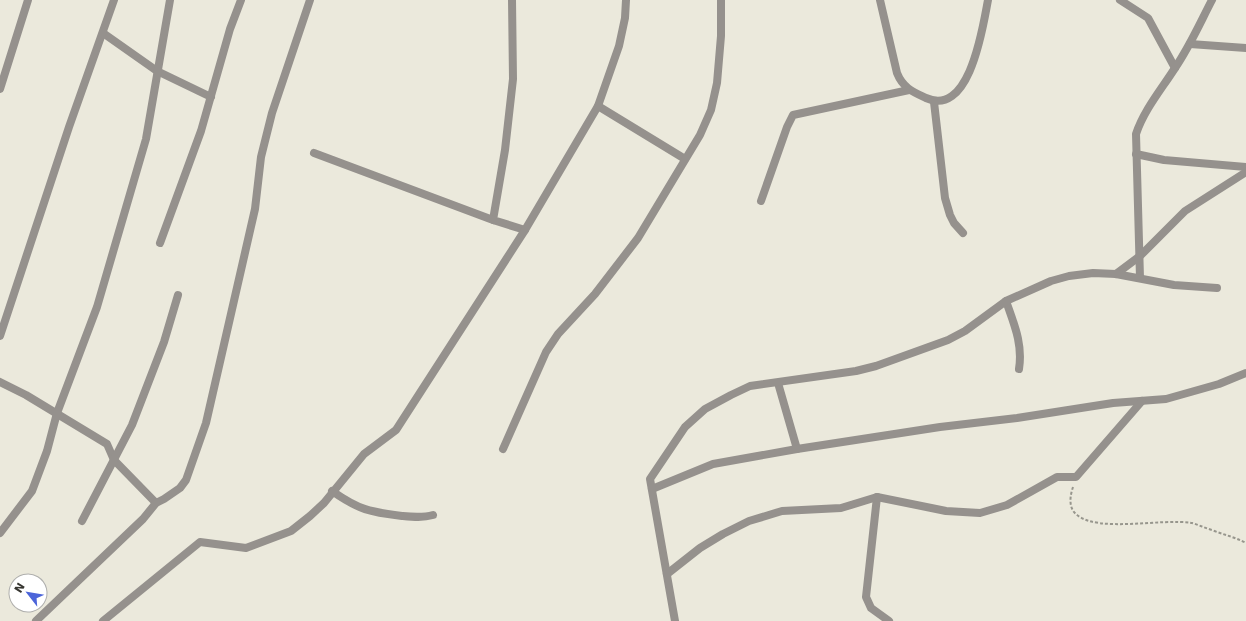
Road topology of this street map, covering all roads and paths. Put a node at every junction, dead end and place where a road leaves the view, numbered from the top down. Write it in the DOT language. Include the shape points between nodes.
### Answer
graph roads {
  1 [pos="28,0"];
  2 [pos="114,0"];
  3 [pos="170,0"];
  4 [pos="241,0"];
  5 [pos="310,0"];
  6 [pos="512,0"];
  7 [pos="626,0"];
  8 [pos="720,0"];
  9 [pos="880,0"];
  10 [pos="988,0"];
  11 [pos="1120,0"];
  12 [pos="1212,0"];
  13 [pos="103,33"];
  14 [pos="1190,44"];
  15 [pos="1246,48"];
  16 [pos="1175,68"];
  17 [pos="157,71"];
  18 [pos="0,89"];
  19 [pos="909,90"];
  20 [pos="211,97"];
  21 [pos="934,102"];
  22 [pos="598,106"];
  23 [pos="314,153"];
  24 [pos="1136,154"];
  25 [pos="685,159"];
  26 [pos="1246,167"];
  27 [pos="1246,172"];
  28 [pos="761,201"];
  29 [pos="493,220"];
  30 [pos="525,230"];
  31 [pos="963,233"];
  32 [pos="160,243"];
  33 [pos="1140,256"];
  34 [pos="1116,274"];
  35 [pos="1140,278"];
  36 [pos="1217,288"];
  37 [pos="178,295"];
  38 [pos="1006,301"];
  39 [pos="0,336"];
  40 [pos="1019,369"];
  41 [pos="1246,373"];
  42 [pos="0,382"];
  43 [pos="778,383"];
  44 [pos="1142,400"];
  45 [pos="57,413"];
  46 [pos="797,448"];
  47 [pos="504,449"];
  48 [pos="114,460"];
  49 [pos="1076,477"];
  50 [pos="652,489"];
  51 [pos="332,491"];
  52 [pos="877,497"];
  53 [pos="156,502"];
  54 [pos="433,515"];
  55 [pos="82,521"];
  56 [pos="0,533"];
  57 [pos="1246,543"];
  58 [pos="667,574"];
  59 [pos="36,621"];
  60 [pos="103,621"];
  61 [pos="675,621"];
  62 [pos="889,621"];
  1 -- 18 [label="street"];
  2 -- 13 [label="street"];
  3 -- 17 [label="street"];
  4 -- 20 [label="street"];
  5 -- 53 [label="street" via="270,121 261,157 255,209 206,423 186,480 164,500"];
  6 -- 29 [label="street" via="513,80"];
  7 -- 22 [label="street" via="626,18 619,46"];
  8 -- 25 [label="street" via="717,75 711,110 700,135"];
  9 -- 19 [label="street" via="897,74 901,83"];
  10 -- 21 [label="street" via="978,51 969,72 959,89 946,99"];
  11 -- 16 [label="street" via="1148,18"];
  12 -- 14 [label="street"];
  13 -- 17 [label="street"];
  13 -- 39 [label="street" via="68,127"];
  14 -- 15 [label="street"];
  14 -- 16 [label="street"];
  16 -- 24 [label="street" via="1139,123"];
  17 -- 20 [label="street"];
  17 -- 45 [label="street" via="152,108 138,165 97,306"];
  19 -- 21 [label="street"];
  19 -- 28 [label="street" via="793,115"];
  20 -- 32 [label="street"];
  21 -- 31 [label="street" via="945,198 954,223"];
  22 -- 25 [label="street"];
  22 -- 30 [label="street"];
  23 -- 29 [label="street"];
  24 -- 26 [label="street" via="1164,160"];
  24 -- 33 [label="street"];
  25 -- 47 [label="street" via="638,238 546,352"];
  27 -- 33 [label="street" via="1185,211"];
  29 -- 30 [label="street"];
  30 -- 51 [label="street" via="396,430 364,454"];
  33 -- 34 [label="street"];
  33 -- 35 [label="street"];
  34 -- 35 [label="street"];
  34 -- 38 [label="street" via="1069,276"];
  35 -- 36 [label="street" via="1174,286"];
  37 -- 48 [label="street" via="148,388"];
  38 -- 40 [label="street" via="1018,335 1021,357"];
  38 -- 43 [label="street" via="965,331 948,340 876,366"];
  41 -- 44 [label="street" via="1219,384 1166,399"];
  42 -- 45 [label="street"];
  43 -- 46 [label="street"];
  43 -- 50 [label="street" via="750,386 705,409 685,427 652,473"];
  44 -- 46 [label="street"];
  44 -- 49 [label="street"];
  45 -- 48 [label="street" via="107,444"];
  45 -- 56 [label="street" via="47,451 32,491"];
  46 -- 50 [label="street" via="713,464"];
  48 -- 53 [label="street"];
  48 -- 55 [label="street"];
  49 -- 52 [label="street" via="1057,477 1007,505 980,513 946,511"];
  49 -- 57 [label="path" via="1070,498 1071,507 1077,515 1093,522 1192,524 1225,533"];
  50 -- 58 [label="street"];
  51 -- 54 [label="street" via="357,507 378,514 418,517"];
  51 -- 60 [label="street" via="310,516 291,531 246,548 200,542"];
  52 -- 58 [label="street" via="841,508 782,511 749,521 700,548"];
  52 -- 62 [label="street" via="866,597 871,608"];
  53 -- 59 [label="street" via="143,519"];
  58 -- 61 [label="street"];
}
